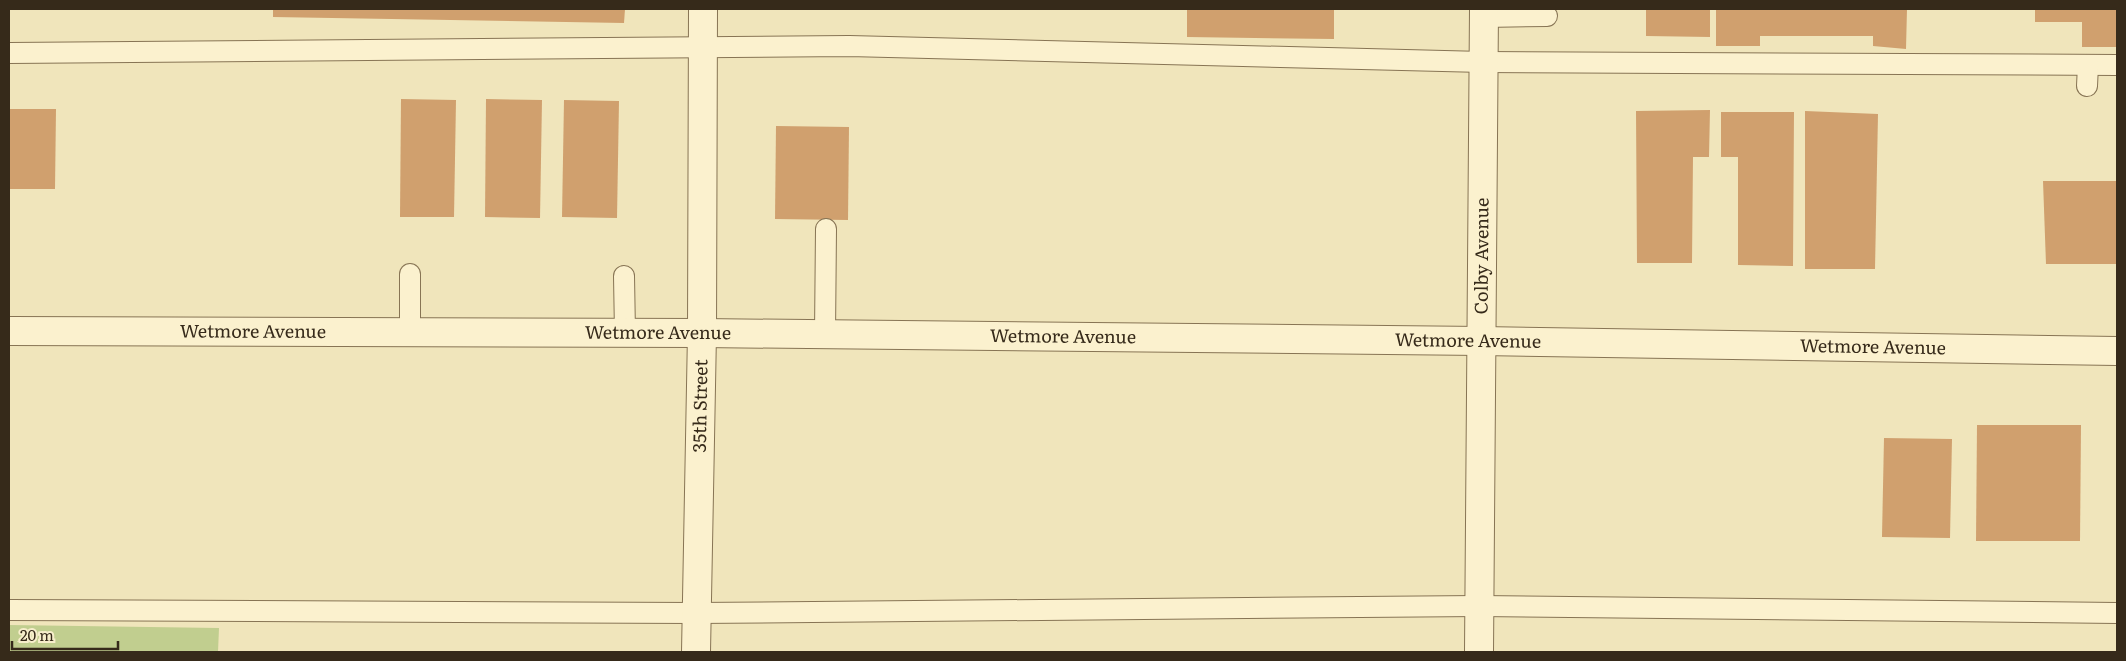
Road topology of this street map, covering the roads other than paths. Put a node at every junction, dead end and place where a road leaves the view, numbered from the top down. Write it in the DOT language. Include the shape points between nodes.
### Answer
graph roads {
  1 [pos="703,9"];
  2 [pos="1484,13"];
  3 [pos="1547,16"];
  4 [pos="703,46"];
  5 [pos="9,53"];
  6 [pos="1483,62"];
  7 [pos="2088,65"];
  8 [pos="2117,65"];
  9 [pos="2087,86"];
  10 [pos="826,229"];
  11 [pos="410,274"];
  12 [pos="624,276"];
  13 [pos="9,331"];
  14 [pos="410,332"];
  15 [pos="702,332"];
  16 [pos="625,333"];
  17 [pos="825,334"];
  18 [pos="1481,340"];
  19 [pos="2117,351"];
  20 [pos="1479,606"];
  21 [pos="9,610"];
  22 [pos="695,613"];
  23 [pos="2117,613"];
  24 [pos="696,652"];
  25 [pos="1479,652"];
  1 -- 4 [label="street, 35th Street"];
  2 -- 3 [label="lane"];
  2 -- 6 [label="street, Colby Avenue"];
  4 -- 5 [label="lane"];
  4 -- 6 [label="lane" via="849,46"];
  4 -- 15 [label="street, 35th Street"];
  6 -- 7 [label="lane"];
  6 -- 18 [label="street, Colby Avenue"];
  7 -- 8 [label="lane"];
  7 -- 9 [label="lane"];
  10 -- 17 [label="lane"];
  11 -- 14 [label="lane"];
  12 -- 16 [label="lane"];
  13 -- 14 [label="street, Wetmore Avenue"];
  14 -- 16 [label="street, Wetmore Avenue"];
  15 -- 16 [label="street, Wetmore Avenue"];
  15 -- 17 [label="street, Wetmore Avenue"];
  15 -- 22 [label="street, 35th Street"];
  17 -- 18 [label="street, Wetmore Avenue"];
  18 -- 19 [label="street, Wetmore Avenue"];
  18 -- 20 [label="street, Colby Avenue"];
  20 -- 22 [label="lane"];
  20 -- 23 [label="lane"];
  20 -- 25 [label="street, Colby Avenue"];
  21 -- 22 [label="lane"];
  22 -- 24 [label="street, 35th Street"];
}
